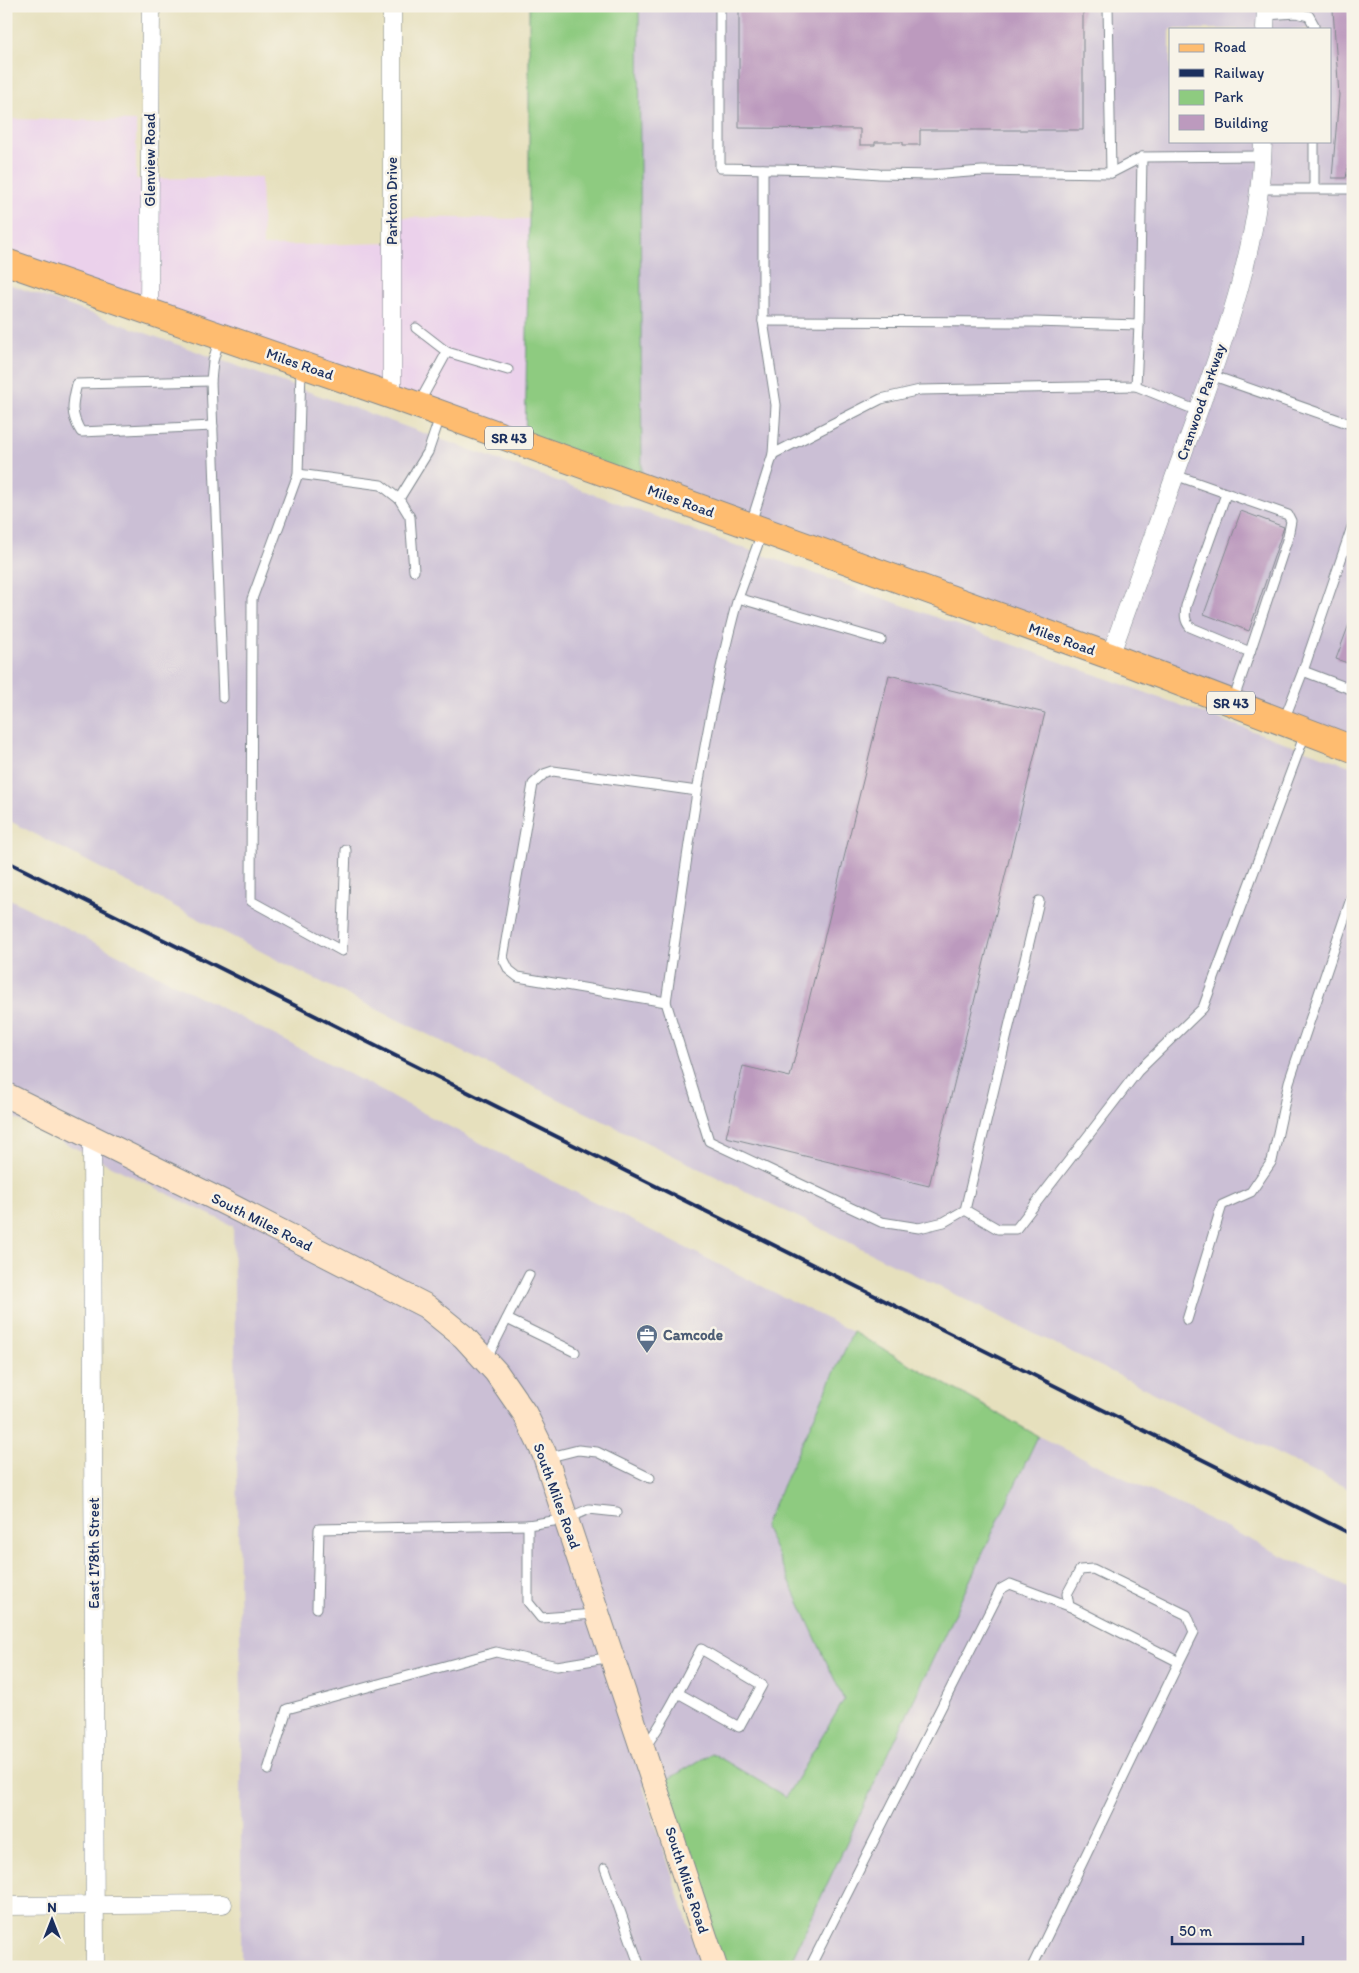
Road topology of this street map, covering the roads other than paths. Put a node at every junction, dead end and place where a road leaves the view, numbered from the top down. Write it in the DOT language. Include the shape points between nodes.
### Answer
graph roads {
  1 [pos="151,6"];
  2 [pos="392,6"];
  3 [pos="720,6"];
  4 [pos="1108,6"];
  5 [pos="1266,17"];
  6 [pos="1314,28"];
  7 [pos="1314,142"];
  8 [pos="1262,148"];
  9 [pos="1142,157"];
  10 [pos="763,169"];
  11 [pos="1111,174"];
  12 [pos="1314,188"];
  13 [pos="1260,189"];
  14 [pos="1353,189"];
  15 [pos="6,262"];
  16 [pos="149,313"];
  17 [pos="763,321"];
  18 [pos="1139,325"];
  19 [pos="416,328"];
  20 [pos="220,337"];
  21 [pos="447,352"];
  22 [pos="301,365"];
  23 [pos="508,370"];
  24 [pos="1211,375"];
  25 [pos="211,381"];
  26 [pos="1136,386"];
  27 [pos="392,396"];
  28 [pos="429,410"];
  29 [pos="1198,411"];
  30 [pos="1353,425"];
  31 [pos="213,426"];
  32 [pos="773,454"];
  33 [pos="298,474"];
  34 [pos="1175,475"];
  35 [pos="1226,494"];
  36 [pos="399,498"];
  37 [pos="1353,524"];
  38 [pos="756,528"];
  39 [pos="414,571"];
  40 [pos="738,598"];
  41 [pos="881,640"];
  42 [pos="1250,652"];
  43 [pos="1110,656"];
  44 [pos="1303,670"];
  45 [pos="1353,690"];
  46 [pos="223,698"];
  47 [pos="1232,703"];
  48 [pos="1294,727"];
  49 [pos="1353,749"];
  50 [pos="697,791"];
  51 [pos="346,850"];
  52 [pos="1353,893"];
  53 [pos="1039,901"];
  54 [pos="666,1002"];
  55 [pos="6,1095"];
  56 [pos="92,1139"];
  57 [pos="965,1210"];
  58 [pos="529,1275"];
  59 [pos="506,1320"];
  60 [pos="1188,1320"];
  61 [pos="574,1352"];
  62 [pos="486,1361"];
  63 [pos="546,1458"];
  64 [pos="650,1478"];
  65 [pos="617,1512"];
  66 [pos="566,1519"];
  67 [pos="528,1525"];
  68 [pos="1069,1606"];
  69 [pos="316,1608"];
  70 [pos="598,1614"];
  71 [pos="612,1657"];
  72 [pos="1179,1662"];
  73 [pos="678,1693"];
  74 [pos="643,1750"];
  75 [pos="268,1770"];
  76 [pos="605,1868"];
  77 [pos="223,1904"];
  78 [pos="94,1905"];
  79 [pos="6,1906"];
  80 [pos="95,1967"];
  81 [pos="640,1967"];
  82 [pos="715,1967"];
  83 [pos="810,1967"];
  84 [pos="1032,1967"];
  1 -- 16 [label="street, Glenview Road"];
  2 -- 27 [label="street, Parkton Drive"];
  3 -- 10 [label="lane" via="720,168"];
  4 -- 11 [label="lane"];
  5 -- 6 [label="lane" via="1296,13 1309,16"];
  7 -- 12 [label="lane"];
  8 -- 9 [label="lane"];
  8 -- 13 [label="street, Cranwood Parkway"];
  9 -- 11 [label="lane"];
  9 -- 18 [label="lane"];
  10 -- 11 [label="lane" via="931,175 982,171"];
  10 -- 17 [label="lane"];
  12 -- 13 [label="lane"];
  12 -- 14 [label="lane"];
  13 -- 24 [label="street, Cranwood Parkway" via="1247,261"];
  15 -- 16 [label="main road, Miles Road / SR 43"];
  16 -- 20 [label="main road, Miles Road / SR 43"];
  17 -- 18 [label="lane"];
  17 -- 32 [label="lane" via="776,405"];
  18 -- 26 [label="lane"];
  19 -- 21 [label="lane"];
  20 -- 22 [label="main road, Miles Road / SR 43"];
  20 -- 25 [label="lane"];
  21 -- 23 [label="lane"];
  21 -- 28 [label="lane"];
  22 -- 27 [label="main road, Miles Road / SR 43"];
  22 -- 33 [label="lane"];
  24 -- 29 [label="street, Cranwood Parkway"];
  24 -- 30 [label="lane"];
  25 -- 31 [label="lane"];
  25 -- 31 [label="lane" via="77,384 73,402 74,420 81,432"];
  26 -- 29 [label="lane"];
  26 -- 32 [label="lane" via="920,390 881,399"];
  27 -- 28 [label="main road, Miles Road / SR 43"];
  28 -- 36 [label="lane" via="428,452"];
  28 -- 38 [label="main road, Miles Road / SR 43"];
  29 -- 34 [label="street, Cranwood Parkway"];
  31 -- 46 [label="lane"];
  32 -- 38 [label="lane"];
  33 -- 36 [label="lane" via="381,485"];
  33 -- 51 [label="lane" via="252,599 251,901 342,950"];
  34 -- 35 [label="lane"];
  34 -- 43 [label="street, Cranwood Parkway"];
  35 -- 42 [label="lane" via="1186,606 1186,623"];
  35 -- 42 [label="lane" via="1288,515 1291,521"];
  36 -- 39 [label="lane" via="410,516"];
  37 -- 44 [label="lane"];
  38 -- 40 [label="lane"];
  38 -- 43 [label="main road, Miles Road / SR 43"];
  40 -- 41 [label="lane"];
  40 -- 50 [label="lane"];
  42 -- 47 [label="lane"];
  43 -- 47 [label="main road, Miles Road / SR 43"];
  44 -- 45 [label="lane"];
  44 -- 48 [label="lane"];
  47 -- 48 [label="main road, Miles Road / SR 43"];
  48 -- 49 [label="main road, Miles Road / SR 43"];
  48 -- 57 [label="lane" via="1203,1008 1138,1071 1016,1228 998,1228"];
  50 -- 54 [label="lane"];
  50 -- 54 [label="lane" via="553,771 538,778 533,784 503,958 509,970 518,977"];
  52 -- 60 [label="lane" via="1289,1082 1272,1162 1251,1192 1222,1205"];
  53 -- 57 [label="lane"];
  54 -- 57 [label="lane" via="708,1141 881,1222 919,1228 944,1222"];
  55 -- 56 [label="street, South Miles Road"];
  56 -- 62 [label="street, South Miles Road" via="426,1306"];
  56 -- 78 [label="street, East 178th Street"];
  58 -- 59 [label="lane"];
  59 -- 61 [label="lane"];
  59 -- 62 [label="lane"];
  62 -- 63 [label="street, South Miles Road" via="525,1414"];
  63 -- 64 [label="lane" via="578,1450 597,1452"];
  63 -- 66 [label="street, South Miles Road"];
  65 -- 66 [label="lane" via="589,1509"];
  66 -- 67 [label="lane"];
  66 -- 70 [label="street, South Miles Road"];
  67 -- 69 [label="lane" via="319,1529"];
  67 -- 70 [label="lane" via="528,1602 541,1618"];
  68 -- 72 [label="lane"];
  68 -- 72 [label="lane" via="1067,1594 1080,1570 1093,1569 1187,1616 1194,1632"];
  68 -- 83 [label="lane" via="1010,1584 1001,1589"];
  70 -- 71 [label="street, South Miles Road"];
  71 -- 74 [label="street, South Miles Road"];
  71 -- 75 [label="lane" via="558,1666 496,1652 287,1709"];
  72 -- 84 [label="lane"];
  73 -- 73 [label="lane" via="701,1649 762,1685 739,1727"];
  73 -- 74 [label="lane"];
  74 -- 82 [label="street, South Miles Road"];
  76 -- 81 [label="lane"];
  77 -- 78 [label="street"];
  78 -- 79 [label="street"];
  78 -- 80 [label="street, East 178th Street"];
}
